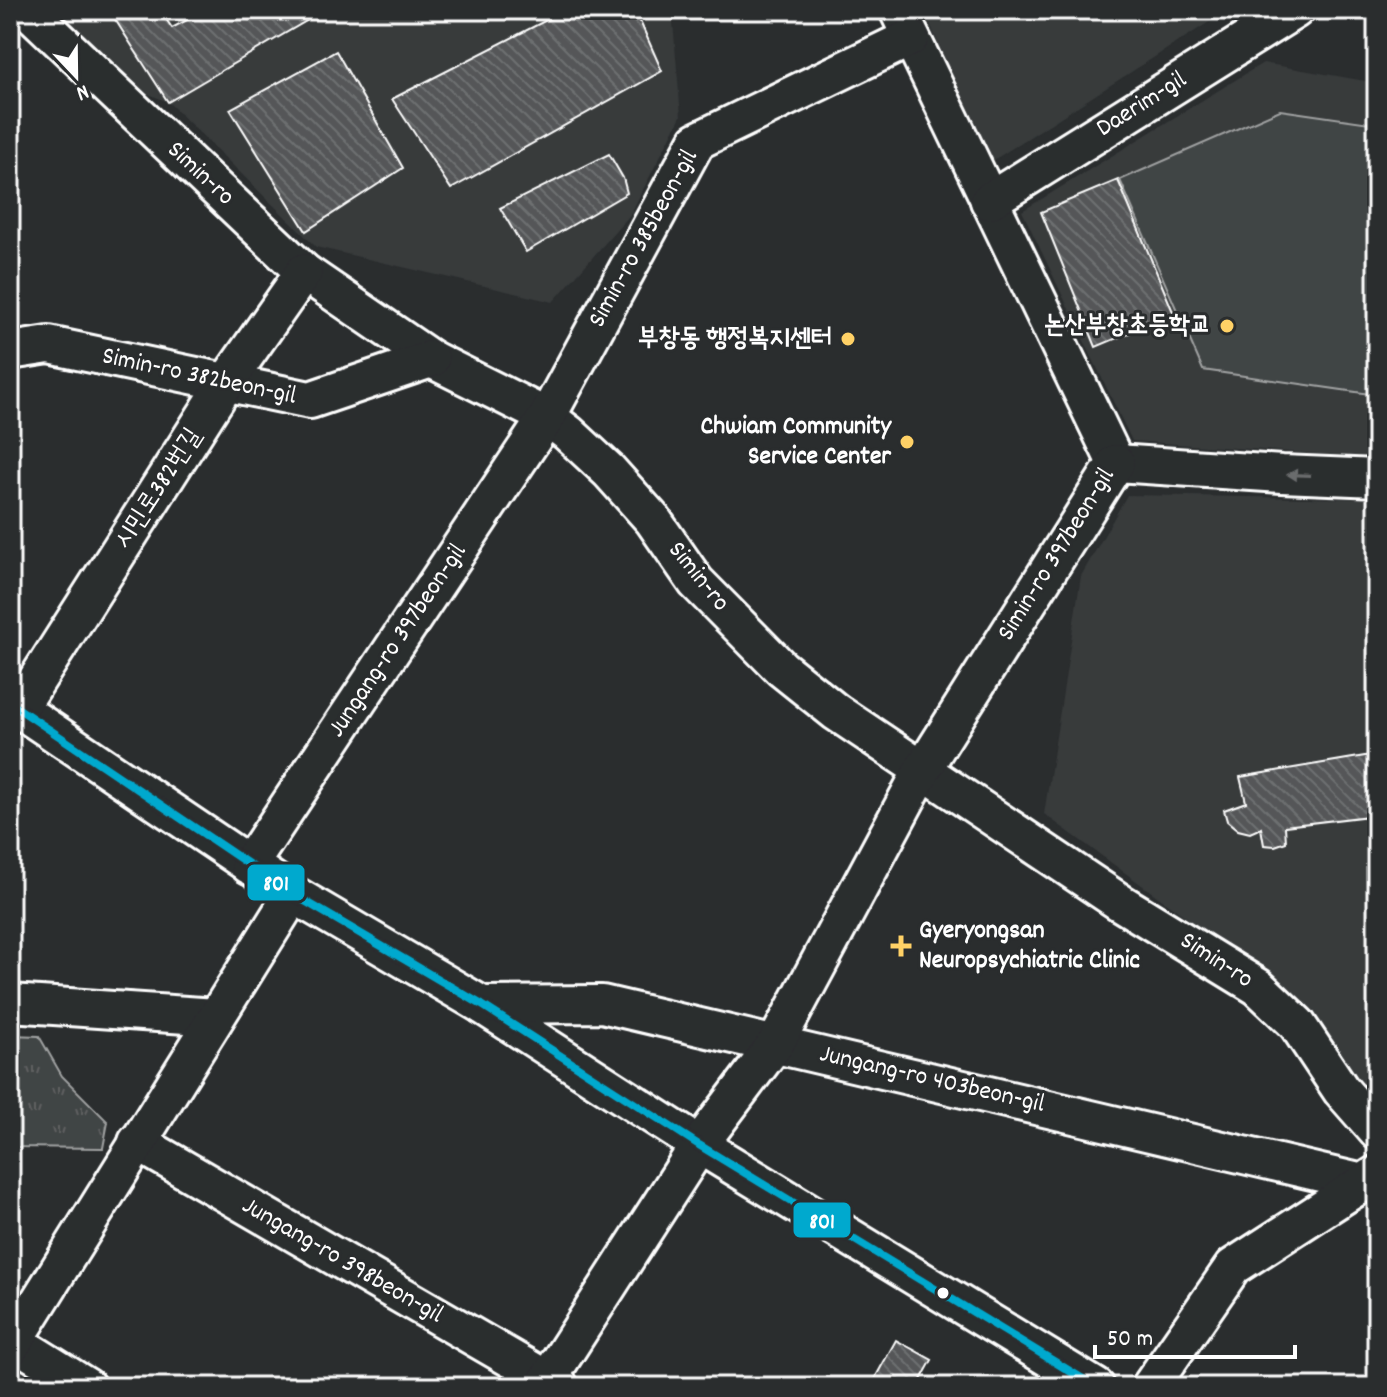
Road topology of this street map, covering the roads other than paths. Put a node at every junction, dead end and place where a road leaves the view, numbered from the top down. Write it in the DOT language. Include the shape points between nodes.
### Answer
graph roads {
  1 [pos="28,10"];
  2 [pos="1295,10"];
  3 [pos="904,24"];
  4 [pos="989,201"];
  5 [pos="304,272"];
  6 [pos="10,351"];
  7 [pos="431,359"];
  8 [pos="226,383"];
  9 [pos="547,417"];
  10 [pos="1116,463"];
  11 [pos="1377,478"];
  12 [pos="14,706"];
  13 [pos="923,769"];
  14 [pos="249,865"];
  15 [pos="293,894"];
  16 [pos="10,1003"];
  17 [pos="482,1005"];
  18 [pos="216,1017"];
  19 [pos="776,1043"];
  20 [pos="1377,1131"];
  21 [pos="137,1142"];
  22 [pos="699,1145"];
  23 [pos="1370,1178"];
  24 [pos="11,1343"];
  25 [pos="550,1384"];
  26 [pos="87,1387"];
  27 [pos="1096,1387"];
  28 [pos="1150,1387"];
  1 -- 5 [label="street, Simin-ro"];
  2 -- 4 [label="street, Daerim-gil"];
  3 -- 4 [label="street, Simin-ro 397beon-gil"];
  3 -- 9 [label="street, Simin-ro 385beon-gil" via="697,141"];
  4 -- 10 [label="street, Simin-ro 397beon-gil"];
  5 -- 7 [label="street, Simin-ro"];
  5 -- 8 [label="street, 시민로382번길"];
  6 -- 8 [label="street, Simin-ro 382beon-gil" via="49,345"];
  7 -- 8 [label="street, Simin-ro 382beon-gil" via="310,400"];
  7 -- 9 [label="street, Simin-ro"];
  8 -- 12 [label="street, 시민로382번길"];
  9 -- 13 [label="street, Simin-ro" via="609,471 673,546 696,582 781,668"];
  9 -- 14 [label="street, Jungang-ro 397beon-gil"];
  11 -- 10 [label="street, one-way"];
  10 -- 13 [label="street, Simin-ro 397beon-gil"];
  12 -- 14 [label="street"];
  13 -- 19 [label="street, Simin-ro 397beon-gil"];
  13 -- 20 [label="street, Simin-ro" via="1121,903 1258,987 1297,1024 1341,1090"];
  14 -- 15 [label="street"];
  15 -- 17 [label="street"];
  15 -- 18 [label="street"];
  16 -- 18 [label="street"];
  17 -- 19 [label="street, Jungang-ro 403beon-gil" via="602,1004"];
  17 -- 22 [label="street"];
  18 -- 21 [label="street"];
  19 -- 22 [label="street, Simin-ro 397beon-gil"];
  19 -- 23 [label="street, Jungang-ro 403beon-gil"];
  21 -- 24 [label="street"];
  21 -- 25 [label="street, Jungang-ro 398beon-gil"];
  22 -- 25 [label="street, Simin-ro 397beon-gil"];
  22 -- 27 [label="street"];
  23 -- 28 [label="street" via="1233,1267"];
  24 -- 26 [label="street"];
}
